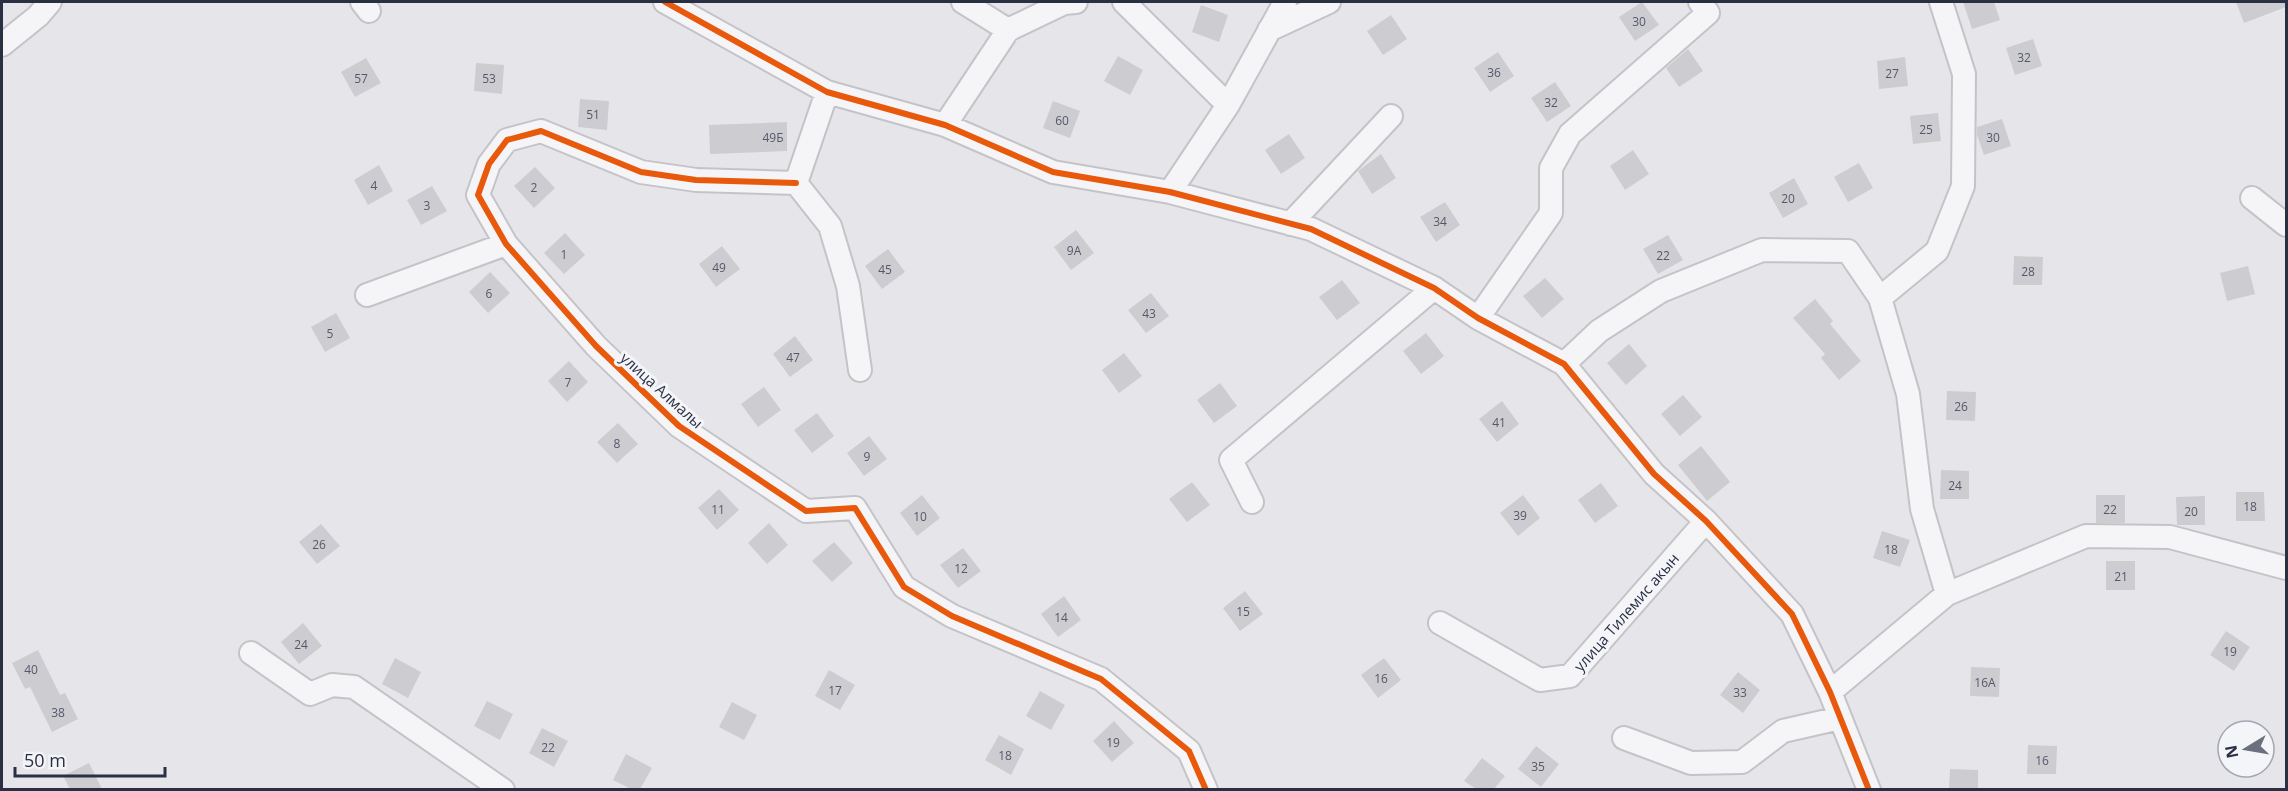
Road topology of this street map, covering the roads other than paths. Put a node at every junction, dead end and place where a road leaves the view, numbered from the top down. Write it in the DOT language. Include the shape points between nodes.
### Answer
graph roads {
  1 [pos="50,2"];
  2 [pos="664,2"];
  3 [pos="963,2"];
  4 [pos="1076,2"];
  5 [pos="1124,2"];
  6 [pos="1285,2"];
  7 [pos="1329,2"];
  8 [pos="1700,2"];
  9 [pos="1941,2"];
  10 [pos="1008,30"];
  11 [pos="1269,30"];
  12 [pos="2,45"];
  13 [pos="827,92"];
  14 [pos="1228,105"];
  15 [pos="1390,116"];
  16 [pos="945,125"];
  17 [pos="796,183"];
  18 [pos="1170,192"];
  19 [pos="2252,198"];
  20 [pos="1290,224"];
  21 [pos="2286,225"];
  22 [pos="506,244"];
  23 [pos="1434,288"];
  24 [pos="367,295"];
  25 [pos="1880,298"];
  26 [pos="1478,318"];
  27 [pos="1564,364"];
  28 [pos="860,370"];
  29 [pos="1252,502"];
  30 [pos="1706,521"];
  31 [pos="2286,568"];
  32 [pos="1947,594"];
  33 [pos="1440,623"];
  34 [pos="251,654"];
  35 [pos="1830,693"];
  36 [pos="1840,718"];
  37 [pos="1624,738"];
  38 [pos="503,789"];
  39 [pos="1206,789"];
  40 [pos="1869,789"];
  1 -- 12 [label="street"];
  2 -- 13 [label="street"];
  3 -- 10 [label="street"];
  4 -- 10 [label="street" via="1064,3"];
  5 -- 14 [label="street"];
  6 -- 11 [label="street"];
  7 -- 11 [label="street"];
  8 -- 26 [label="street" via="1708,13 1570,134 1551,168 1551,213"];
  9 -- 25 [label="street" via="1964,74 1963,186 1937,251"];
  10 -- 16 [label="street"];
  11 -- 14 [label="street"];
  13 -- 16 [label="street"];
  13 -- 17 [label="street"];
  14 -- 18 [label="street"];
  15 -- 20 [label="street"];
  16 -- 18 [label="street" via="1053,172"];
  17 -- 22 [label="street, улица Алмалы" via="696,180 641,172 541,131 507,140 489,164 478,195"];
  17 -- 28 [label="street" via="830,226 848,286"];
  18 -- 20 [label="street"];
  19 -- 21 [label="street"];
  20 -- 23 [label="street" via="1311,229"];
  22 -- 24 [label="street"];
  22 -- 39 [label="street, улица Алмалы" via="596,346 679,426 806,511 855,508 904,587 952,616 1101,679 1189,751"];
  23 -- 26 [label="street"];
  23 -- 29 [label="street" via="1231,460"];
  25 -- 27 [label="street" via="1848,251 1762,250 1662,291 1599,331"];
  25 -- 32 [label="street" via="1908,394 1922,509"];
  26 -- 27 [label="street"];
  27 -- 30 [label="street" via="1654,474"];
  30 -- 33 [label="street, улица Тилемис акын" via="1570,676 1540,680"];
  30 -- 35 [label="street" via="1792,614"];
  31 -- 32 [label="street" via="2170,537 2086,536"];
  32 -- 35 [label="street"];
  34 -- 38 [label="street" via="310,694 332,685 354,687"];
  35 -- 36 [label="street"];
  36 -- 37 [label="street" via="1783,731 1742,762 1691,763"];
  36 -- 40 [label="street"];
}
